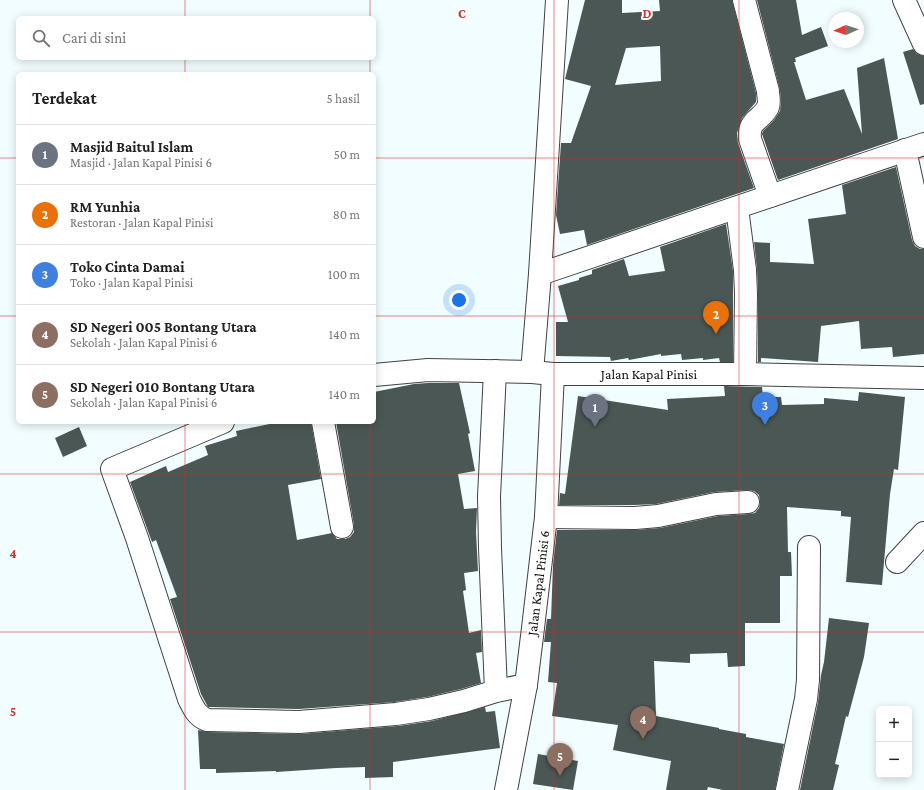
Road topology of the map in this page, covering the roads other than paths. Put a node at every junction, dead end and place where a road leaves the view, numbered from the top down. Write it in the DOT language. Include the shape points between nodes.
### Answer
graph roads {
  1 [pos="557,0"];
  2 [pos="744,0"];
  3 [pos="904,0"];
  4 [pos="924,44"];
  5 [pos="914,147"];
  6 [pos="770,196"];
  7 [pos="737,208"];
  8 [pos="924,237"];
  9 [pos="540,274"];
  10 [pos="495,371"];
  11 [pos="543,373"];
  12 [pos="745,374"];
  13 [pos="376,375"];
  14 [pos="924,378"];
  15 [pos="218,424"];
  16 [pos="323,424"];
  17 [pos="748,502"];
  18 [pos="546,518"];
  19 [pos="342,527"];
  20 [pos="924,534"];
  21 [pos="809,547"];
  22 [pos="897,562"];
  23 [pos="526,685"];
  24 [pos="496,691"];
  25 [pos="506,790"];
  26 [pos="787,790"];
  1 -- 9 [label="street, Jalan Kapal Pinisi 6"];
  2 -- 6 [label="street" via="769,100 768,107 751,126 750,139"];
  3 -- 4 [label="street"];
  5 -- 6 [label="street"];
  5 -- 8 [label="street"];
  6 -- 7 [label="street"];
  7 -- 9 [label="street"];
  7 -- 12 [label="street" via="745,270"];
  9 -- 11 [label="street, Jalan Kapal Pinisi 6"];
  10 -- 11 [label="street, Jalan Kapal Pinisi"];
  10 -- 13 [label="street, Jalan Kapal Pinisi" via="428,370"];
  10 -- 24 [label="street" via="490,457 490,548"];
  11 -- 12 [label="street, Jalan Kapal Pinisi"];
  11 -- 18 [label="street, Jalan Kapal Pinisi 6"];
  12 -- 14 [label="street, Jalan Kapal Pinisi"];
  15 -- 24 [label="street" via="112,469 140,545 189,699 200,717 207,720 299,722 381,716 429,709"];
  16 -- 19 [label="street"];
  17 -- 18 [label="street" via="716,504 635,518"];
  18 -- 23 [label="street, Jalan Kapal Pinisi 6"];
  20 -- 22 [label="street"];
  21 -- 26 [label="street" via="808,680"];
  23 -- 24 [label="street"];
  23 -- 25 [label="street, Jalan Kapal Pinisi 6"];
}
